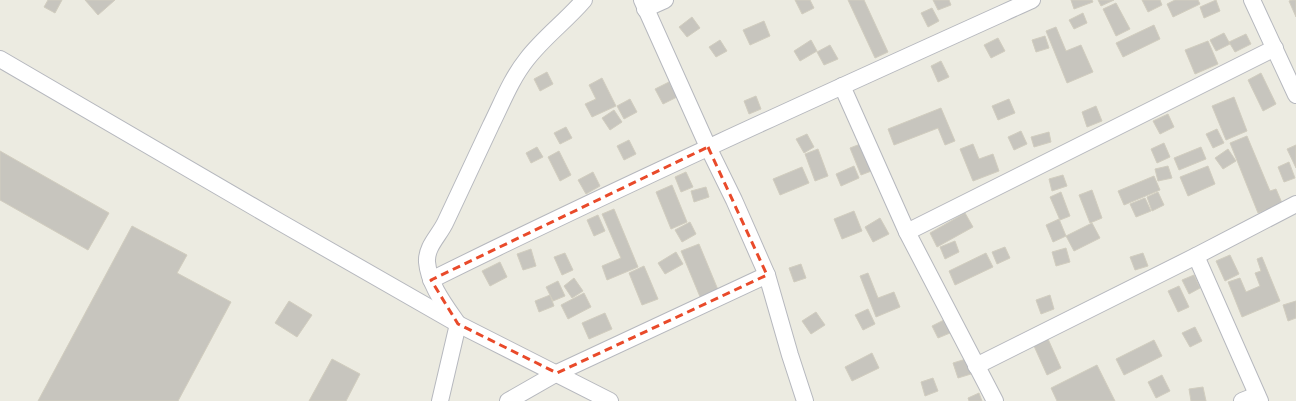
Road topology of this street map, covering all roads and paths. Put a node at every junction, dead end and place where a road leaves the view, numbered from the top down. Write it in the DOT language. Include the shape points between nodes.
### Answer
graph roads {
  1 [pos="584,0"];
  2 [pos="665,0"];
  3 [pos="1032,0"];
  4 [pos="1252,0"];
  5 [pos="644,4"];
  6 [pos="1275,48"];
  7 [pos="0,59"];
  8 [pos="842,86"];
  9 [pos="1296,95"];
  10 [pos="708,147"];
  11 [pos="1296,204"];
  12 [pos="907,232"];
  13 [pos="1196,256"];
  14 [pos="767,275"];
  15 [pos="431,280"];
  16 [pos="458,324"];
  17 [pos="976,366"];
  18 [pos="556,373"];
  19 [pos="1253,399"];
  20 [pos="440,401"];
  21 [pos="508,401"];
  22 [pos="610,401"];
  23 [pos="806,401"];
  24 [pos="995,401"];
  1 -- 15 [label="street" via="526,59 510,83 445,224 428,252"];
  2 -- 5 [label="street"];
  3 -- 8 [label="street"];
  4 -- 6 [label="street"];
  5 -- 10 [label="street"];
  6 -- 9 [label="street"];
  6 -- 12 [label="street"];
  7 -- 16 [label="street"];
  8 -- 10 [label="street"];
  8 -- 12 [label="street"];
  10 -- 14 [label="street"];
  10 -- 15 [label="street"];
  11 -- 13 [label="street"];
  12 -- 17 [label="street"];
  13 -- 17 [label="street"];
  13 -- 19 [label="street"];
  14 -- 18 [label="street"];
  14 -- 23 [label="street"];
  15 -- 16 [label="street"];
  16 -- 18 [label="street"];
  16 -- 20 [label="street"];
  17 -- 24 [label="street"];
  18 -- 21 [label="street"];
  18 -- 22 [label="street"];
}
